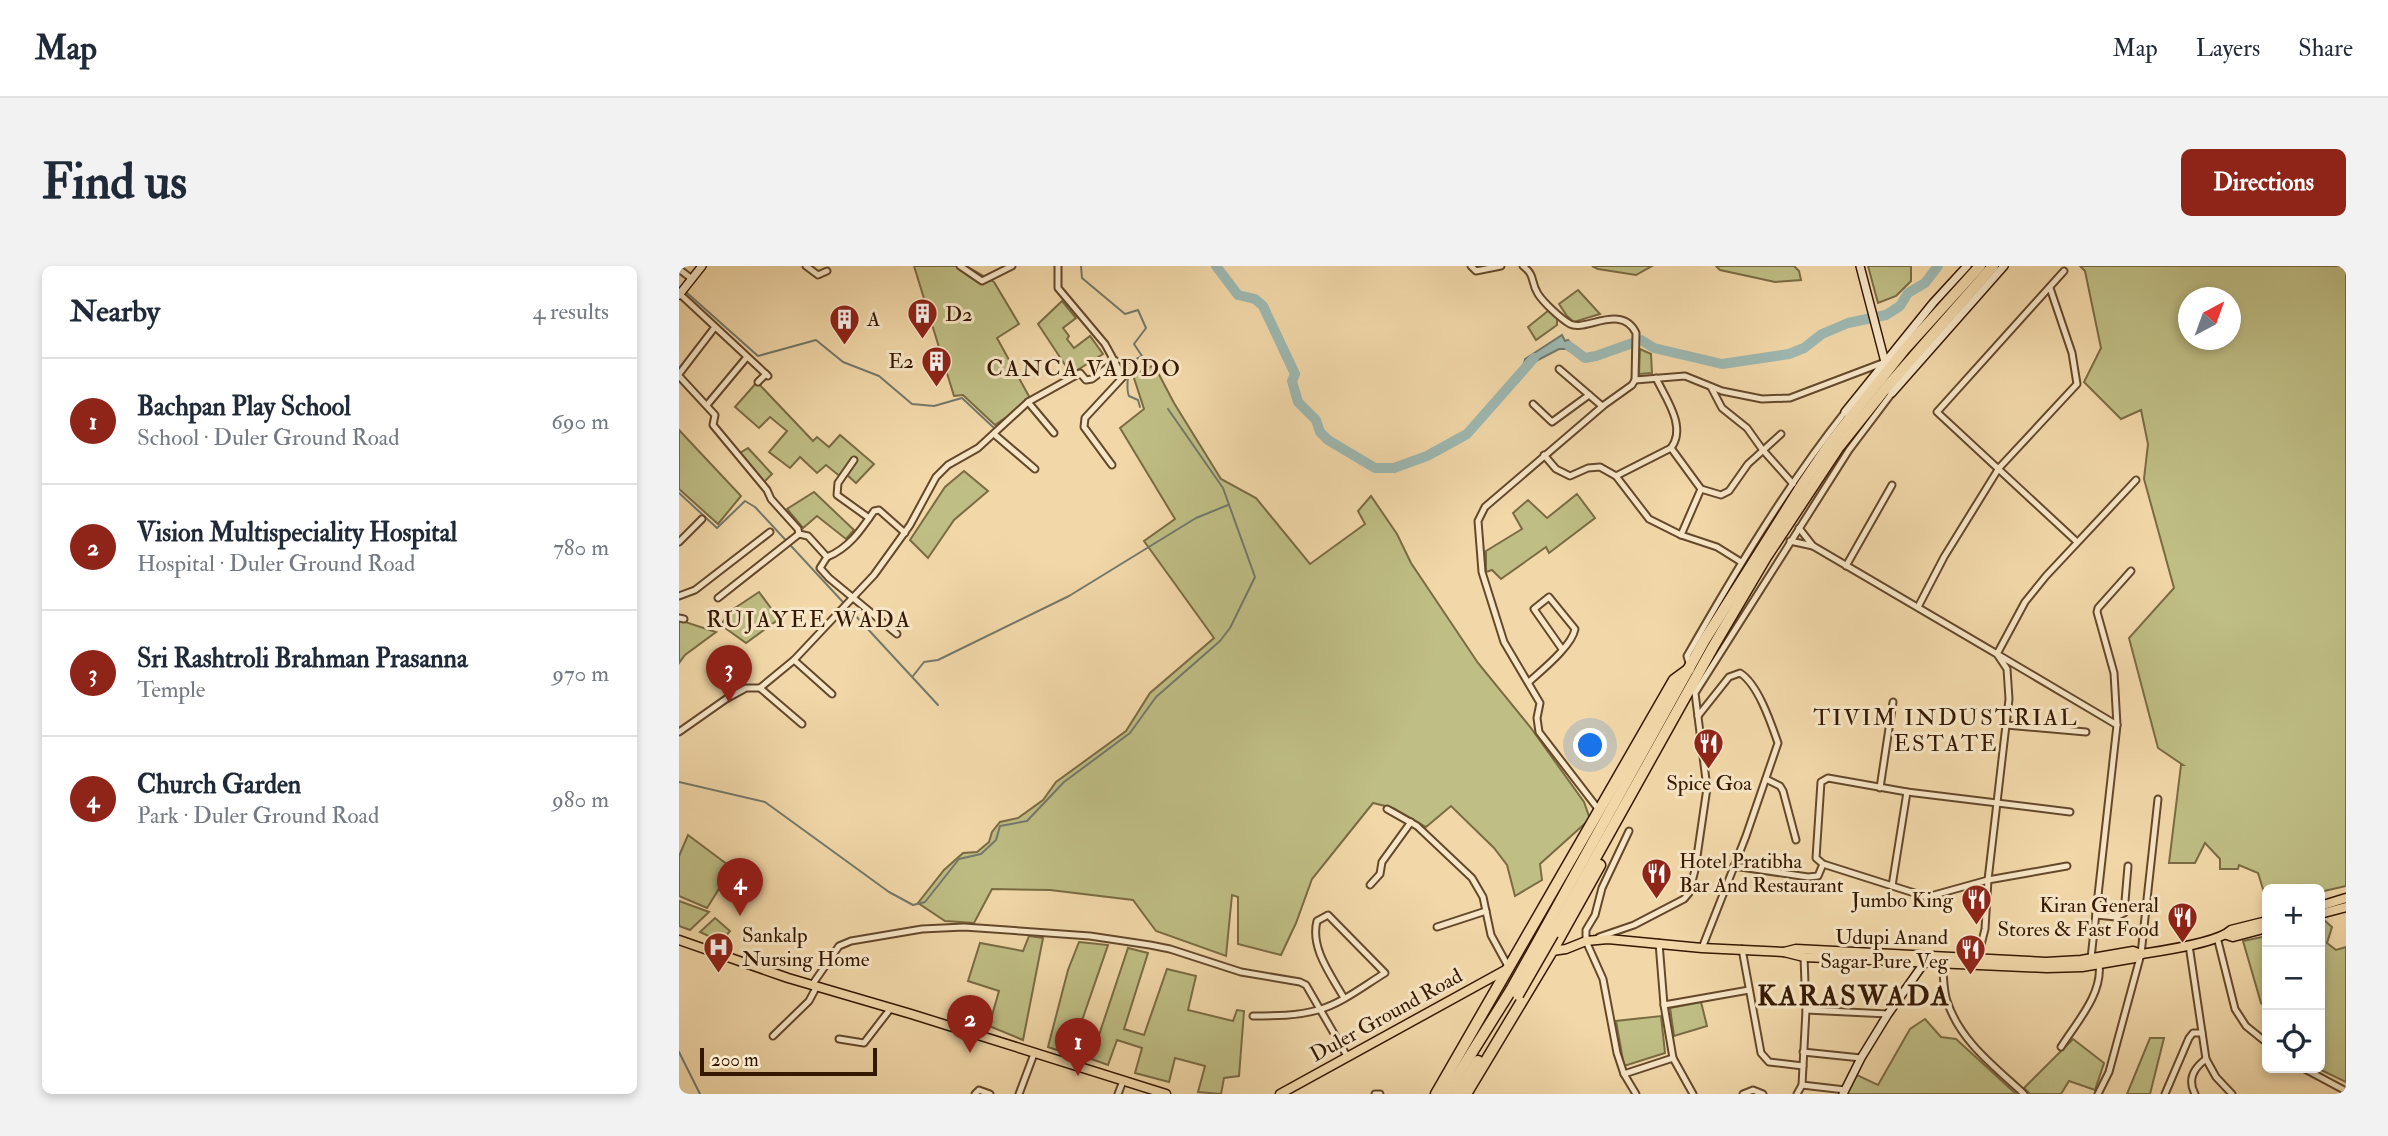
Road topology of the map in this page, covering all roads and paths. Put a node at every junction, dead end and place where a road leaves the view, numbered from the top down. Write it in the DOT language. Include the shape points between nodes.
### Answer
graph roads {
  1 [pos="702,266"];
  2 [pos="806,266"];
  3 [pos="960,266"];
  4 [pos="1012,266"];
  5 [pos="1058,266"];
  6 [pos="1471,266"];
  7 [pos="1501,266"];
  8 [pos="1523,266"];
  9 [pos="1860,266"];
  10 [pos="1967,266"];
  11 [pos="1980,266"];
  12 [pos="1993,266"];
  13 [pos="2004,266"];
  14 [pos="679,269"];
  15 [pos="827,271"];
  16 [pos="2064,271"];
  17 [pos="692,279"];
  18 [pos="2050,288"];
  19 [pos="679,295"];
  20 [pos="715,327"];
  21 [pos="747,356"];
  22 [pos="1116,361"];
  23 [pos="1885,362"];
  24 [pos="1559,369"];
  25 [pos="679,375"];
  26 [pos="1657,378"];
  27 [pos="1635,380"];
  28 [pos="758,382"];
  29 [pos="1710,387"];
  30 [pos="1889,390"];
  31 [pos="1589,395"];
  32 [pos="1028,402"];
  33 [pos="1533,404"];
  34 [pos="707,405"];
  35 [pos="1602,407"];
  36 [pos="1848,414"];
  37 [pos="1054,433"];
  38 [pos="994,434"];
  39 [pos="1781,434"];
  40 [pos="1671,448"];
  41 [pos="1762,449"];
  42 [pos="1544,455"];
  43 [pos="854,460"];
  44 [pos="1112,465"];
  45 [pos="1999,468"];
  46 [pos="1035,469"];
  47 [pos="1616,475"];
  48 [pos="2136,480"];
  49 [pos="1793,484"];
  50 [pos="1892,485"];
  51 [pos="1701,489"];
  52 [pos="869,518"];
  53 [pos="702,519"];
  54 [pos="1799,528"];
  55 [pos="770,532"];
  56 [pos="905,533"];
  57 [pos="799,534"];
  58 [pos="1681,534"];
  59 [pos="1790,541"];
  60 [pos="2077,541"];
  61 [pos="679,542"];
  62 [pos="1813,546"];
  63 [pos="827,557"];
  64 [pos="1741,562"];
  65 [pos="1846,566"];
  66 [pos="2131,571"];
  67 [pos="679,596"];
  68 [pos="852,596"];
  69 [pos="718,598"];
  70 [pos="1918,607"];
  71 [pos="897,634"];
  72 [pos="1562,649"];
  73 [pos="1997,654"];
  74 [pos="793,660"];
  75 [pos="1696,669"];
  76 [pos="1529,682"];
  77 [pos="760,688"];
  78 [pos="832,694"];
  79 [pos="1695,694"];
  80 [pos="1893,702"];
  81 [pos="1698,716"];
  82 [pos="802,724"];
  83 [pos="2006,724"];
  84 [pos="2117,725"];
  85 [pos="679,732"];
  86 [pos="2086,732"];
  87 [pos="1766,779"];
  88 [pos="1880,788"];
  89 [pos="1907,792"];
  90 [pos="2158,799"];
  91 [pos="1997,804"];
  92 [pos="1387,809"];
  93 [pos="1599,810"];
  94 [pos="2070,812"];
  95 [pos="1411,822"];
  96 [pos="1629,831"];
  97 [pos="1796,840"];
  98 [pos="1823,864"];
  99 [pos="1734,866"];
  100 [pos="2067,866"];
  101 [pos="2128,866"];
  102 [pos="1988,880"];
  103 [pos="1590,883"];
  104 [pos="1370,885"];
  105 [pos="1892,886"];
  106 [pos="1602,888"];
  107 [pos="2346,898"];
  108 [pos="2325,904"];
  109 [pos="2346,907"];
  110 [pos="1486,911"];
  111 [pos="2325,913"];
  112 [pos="2096,915"];
  113 [pos="2262,922"];
  114 [pos="1437,927"];
  115 [pos="2262,929"];
  116 [pos="1527,936"];
  117 [pos="2222,936"];
  118 [pos="679,940"];
  119 [pos="1586,941"];
  120 [pos="1659,943"];
  121 [pos="2189,945"];
  122 [pos="1702,947"];
  123 [pos="1742,948"];
  124 [pos="1552,951"];
  125 [pos="1784,951"];
  126 [pos="2141,954"];
  127 [pos="1804,957"];
  128 [pos="1927,959"];
  129 [pos="1977,961"];
  130 [pos="2095,961"];
  131 [pos="1942,963"];
  132 [pos="1509,968"];
  133 [pos="1533,982"];
  134 [pos="815,986"];
  135 [pos="1749,990"];
  136 [pos="1515,993"];
  137 [pos="1344,998"];
  138 [pos="1664,1005"];
  139 [pos="891,1008"];
  140 [pos="1321,1010"];
  141 [pos="1807,1010"];
  142 [pos="1888,1014"];
  143 [pos="1253,1016"];
  144 [pos="2203,1033"];
  145 [pos="773,1036"];
  146 [pos="839,1039"];
  147 [pos="2262,1039"];
  148 [pos="2061,1047"];
  149 [pos="1803,1052"];
  150 [pos="1034,1054"];
  151 [pos="1347,1056"];
  152 [pos="1673,1058"];
  153 [pos="1861,1058"];
  154 [pos="2206,1059"];
  155 [pos="1803,1066"];
  156 [pos="2312,1073"];
  157 [pos="1624,1074"];
  158 [pos="1123,1081"];
  159 [pos="1802,1085"];
  160 [pos="2346,1091"];
  161 [pos="1844,1092"];
  162 [pos="975,1094"];
  163 [pos="989,1094"];
  164 [pos="1020,1094"];
  165 [pos="1118,1094"];
  166 [pos="1166,1094"];
  167 [pos="1280,1094"];
  168 [pos="1436,1094"];
  169 [pos="1446,1094"];
  170 [pos="1457,1094"];
  171 [pos="1466,1094"];
  172 [pos="1636,1094"];
  173 [pos="1693,1094"];
  174 [pos="1743,1094"];
  175 [pos="1763,1094"];
  176 [pos="1797,1094"];
  177 [pos="2024,1094"];
  178 [pos="2098,1094"];
  179 [pos="2165,1094"];
  180 [pos="2195,1094"];
  181 [pos="2232,1094"];
  1 -- 17 [label="street"];
  2 -- 15 [label="street" via="818,275"];
  3 -- 4 [label="street" via="982,281"];
  5 -- 22 [label="street" via="1058,288"];
  6 -- 7 [label="street" via="1476,271"];
  8 -- 27 [label="street" via="1533,274 1537,293 1571,324 1601,319 1623,320 1633,326"];
  9 -- 23 [label="street"];
  10 -- 23 [label="street"];
  11 -- 36 [label="highway"];
  12 -- 30 [label="highway"];
  13 -- 30 [label="street"];
  14 -- 17 [label="street"];
  16 -- 18 [label="street"];
  17 -- 19 [label="street"];
  18 -- 45 [label="street" via="2072,353 2077,384"];
  18 -- 45 [label="street" via="1937,412"];
  19 -- 20 [label="street"];
  20 -- 21 [label="street"];
  20 -- 25 [label="street"];
  21 -- 28 [label="street" via="767,375"];
  21 -- 34 [label="street"];
  22 -- 32 [label="street" via="1092,379 1086,380 1080,373"];
  22 -- 44 [label="street" via="1123,377 1085,418 1084,427"];
  23 -- 29 [label="street" via="1790,398 1762,399"];
  23 -- 36 [label="street"];
  24 -- 31 [label="street"];
  25 -- 34 [label="street"];
  26 -- 27 [label="street"];
  26 -- 29 [label="street" via="1685,376"];
  26 -- 40 [label="street" via="1679,429"];
  27 -- 35 [label="street"];
  29 -- 41 [label="street" via="1722,408 1747,428"];
  30 -- 54 [label="street"];
  30 -- 75 [label="highway" via="1838,448"];
  31 -- 33 [label="street" via="1552,422"];
  31 -- 35 [label="street"];
  32 -- 37 [label="street"];
  32 -- 38 [label="street"];
  34 -- 57 [label="street" via="715,415 713,425"];
  35 -- 42 [label="street"];
  36 -- 49 [label="street"];
  36 -- 75 [label="highway" via="1704,642"];
  38 -- 46 [label="street"];
  38 -- 56 [label="street" via="936,477"];
  39 -- 41 [label="street"];
  40 -- 47 [label="street"];
  40 -- 51 [label="street"];
  41 -- 49 [label="street"];
  41 -- 51 [label="street" via="1728,491 1721,495"];
  42 -- 47 [label="street" via="1570,476 1600,467"];
  42 -- 76 [label="street" via="1485,507 1478,521 1485,583 1504,642"];
  43 -- 52 [label="street" via="838,483 837,495"];
  45 -- 60 [label="street"];
  45 -- 70 [label="street"];
  47 -- 58 [label="street" via="1649,519"];
  48 -- 60 [label="street"];
  49 -- 64 [label="street"];
  50 -- 65 [label="street"];
  51 -- 58 [label="street"];
  52 -- 56 [label="street" via="879,510"];
  52 -- 63 [label="street" via="855,538"];
  53 -- 61 [label="street"];
  54 -- 59 [label="street"];
  54 -- 62 [label="street"];
  55 -- 67 [label="street" via="695,590"];
  56 -- 68 [label="street"];
  57 -- 63 [label="street" via="808,536"];
  57 -- 69 [label="street"];
  58 -- 64 [label="street"];
  59 -- 62 [label="street"];
  59 -- 79 [label="street"];
  60 -- 73 [label="street" via="2025,602"];
  62 -- 65 [label="street"];
  63 -- 68 [label="street" via="820,568"];
  64 -- 75 [label="street" via="1688,656"];
  65 -- 70 [label="street"];
  66 -- 84 [label="street" via="2097,612 2114,673"];
  68 -- 71 [label="street"];
  68 -- 74 [label="street"];
  70 -- 73 [label="street"];
  72 -- 72 [label="street" via="1534,609 1549,597 1575,629"];
  72 -- 76 [label="street"];
  73 -- 83 [label="street" via="2007,669"];
  73 -- 84 [label="street"];
  74 -- 77 [label="street"];
  74 -- 78 [label="street"];
  75 -- 79 [label="highway"];
  75 -- 93 [label="highway" via="1674,680"];
  75 -- 136 [label="highway, bridge"];
  76 -- 93 [label="street" via="1539,703 1539,732"];
  77 -- 82 [label="street"];
  77 -- 85 [label="street" via="746,688"];
  79 -- 81 [label="street"];
  79 -- 103 [label="highway"];
  80 -- 88 [label="street"];
  81 -- 87 [label="street" via="1729,677 1744,675 1778,743"];
  81 -- 119 [label="street" via="1707,788 1689,893 1634,925"];
  83 -- 86 [label="street"];
  83 -- 91 [label="street"];
  84 -- 112 [label="street"];
  87 -- 97 [label="street" via="1783,791"];
  87 -- 99 [label="street"];
  88 -- 89 [label="street"];
  88 -- 98 [label="street" via="1828,778 1821,782 1816,858"];
  89 -- 91 [label="street"];
  89 -- 105 [label="street"];
  90 -- 126 [label="street"];
  91 -- 94 [label="street"];
  91 -- 102 [label="street"];
  92 -- 95 [label="street"];
  93 -- 116 [label="highway"];
  95 -- 104 [label="street"];
  95 -- 110 [label="street" via="1472,878"];
  96 -- 106 [label="street"];
  98 -- 99 [label="street" via="1818,877"];
  98 -- 105 [label="street"];
  99 -- 122 [label="street"];
  100 -- 102 [label="street"];
  101 -- 112 [label="street" via="2124,913"];
  102 -- 105 [label="street" via="1927,897"];
  102 -- 129 [label="street" via="1985,929"];
  103 -- 106 [label="street"];
  103 -- 124 [label="highway"];
  106 -- 119 [label="street"];
  107 -- 108 [label="main road"];
  109 -- 111 [label="main road"];
  110 -- 114 [label="street"];
  110 -- 132 [label="street" via="1490,935"];
  112 -- 130 [label="street"];
  113 -- 117 [label="main road"];
  115 -- 117 [label="main road"];
  116 -- 124 [label="highway"];
  116 -- 132 [label="highway"];
  117 -- 121 [label="main road"];
  117 -- 147 [label="street" via="2235,1009"];
  118 -- 134 [label="main road"];
  119 -- 120 [label="main road"];
  119 -- 124 [label="main road"];
  119 -- 157 [label="street" via="1603,979"];
  120 -- 122 [label="main road"];
  120 -- 138 [label="street"];
  121 -- 126 [label="main road"];
  121 -- 144 [label="street"];
  122 -- 123 [label="main road"];
  123 -- 125 [label="main road"];
  123 -- 135 [label="street"];
  124 -- 133 [label="highway"];
  125 -- 127 [label="main road"];
  125 -- 128 [label="main road"];
  126 -- 130 [label="main road"];
  126 -- 178 [label="street" via="2109,1072"];
  127 -- 128 [label="main road"];
  127 -- 141 [label="street"];
  128 -- 129 [label="main road"];
  128 -- 131 [label="main road"];
  128 -- 142 [label="street"];
  129 -- 130 [label="main road" via="2047,968"];
  129 -- 131 [label="main road"];
  130 -- 148 [label="street" via="2099,982"];
  131 -- 177 [label="street" via="1947,999 1958,1025 1973,1047"];
  132 -- 133 [label="highway"];
  132 -- 151 [label="main road, Duler Ground Road"];
  132 -- 168 [label="highway"];
  133 -- 171 [label="highway"];
  134 -- 139 [label="main road"];
  134 -- 140 [label="street" via="839,946 851,941 964,927 1090,936 1170,948 1241,972 1300,982"];
  134 -- 145 [label="street" via="809,1001"];
  135 -- 138 [label="street"];
  135 -- 155 [label="street" via="1761,1053 1769,1062"];
  136 -- 169 [label="highway"];
  136 -- 170 [label="highway"];
  137 -- 137 [label="street" via="1385,974 1328,915 1317,921 1315,931 1320,955"];
  137 -- 140 [label="street"];
  138 -- 152 [label="street"];
  139 -- 146 [label="street" via="864,1043"];
  139 -- 150 [label="main road"];
  140 -- 143 [label="street"];
  140 -- 151 [label="street"];
  141 -- 142 [label="street"];
  141 -- 149 [label="street"];
  142 -- 153 [label="street"];
  144 -- 154 [label="street"];
  144 -- 179 [label="street" via="2189,1038"];
  149 -- 153 [label="street"];
  149 -- 155 [label="street"];
  150 -- 158 [label="main road"];
  150 -- 164 [label="street"];
  151 -- 167 [label="main road, Duler Ground Road"];
  152 -- 157 [label="street"];
  152 -- 173 [label="street"];
  153 -- 161 [label="street"];
  154 -- 180 [label="street" via="2192,1076"];
  154 -- 181 [label="street"];
  155 -- 159 [label="street"];
  156 -- 160 [label="street"];
  157 -- 172 [label="street"];
  158 -- 165 [label="street"];
  158 -- 166 [label="main road"];
  159 -- 161 [label="street"];
  159 -- 176 [label="street"];
  162 -- 163 [label="street" via="979,1090"];
  174 -- 175 [label="street" via="1753,1090"];
}
